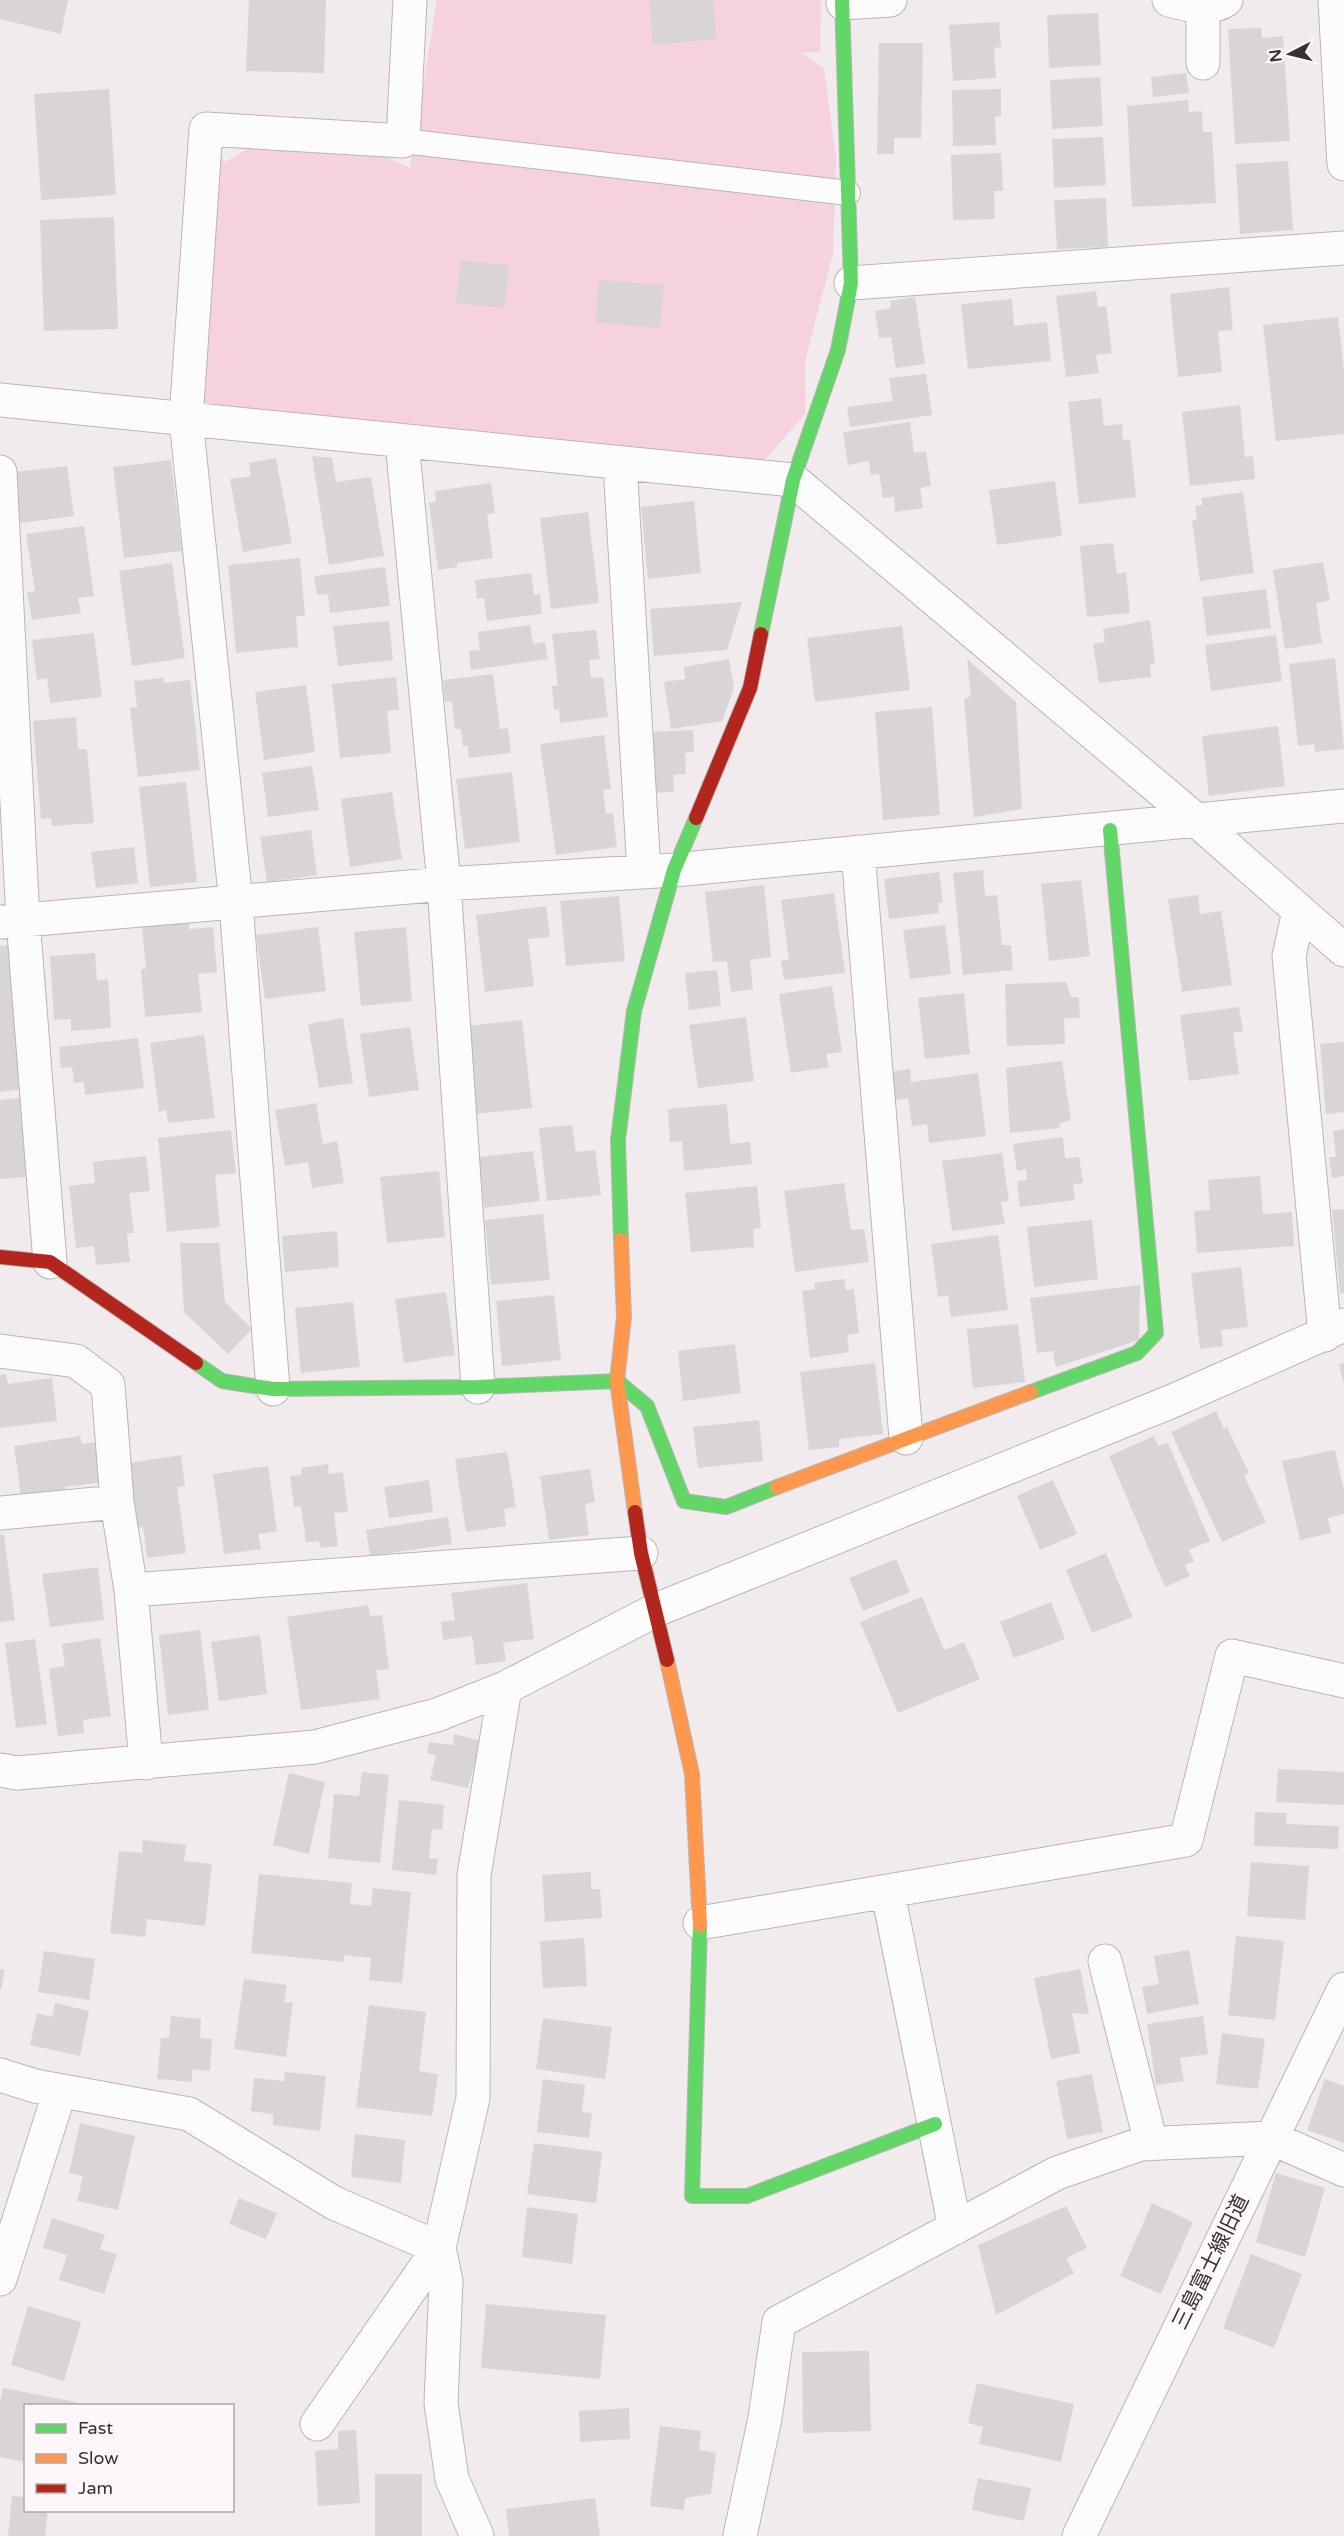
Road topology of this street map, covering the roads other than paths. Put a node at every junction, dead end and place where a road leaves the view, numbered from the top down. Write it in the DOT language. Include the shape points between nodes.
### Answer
graph roads {
  1 [pos="410,0"];
  2 [pos="890,0"];
  3 [pos="1169,0"];
  4 [pos="1335,0"];
  5 [pos="842,1"];
  6 [pos="1214,3"];
  7 [pos="1203,63"];
  8 [pos="403,141"];
  9 [pos="1344,164"];
  10 [pos="848,193"];
  11 [pos="1344,248"];
  12 [pos="851,283"];
  13 [pos="0,400"];
  14 [pos="186,419"];
  15 [pos="402,441"];
  16 [pos="620,463"];
  17 [pos="0,472"];
  18 [pos="793,480"];
  19 [pos="1344,806"];
  20 [pos="1195,819"];
  21 [pos="1110,830"];
  22 [pos="858,852"];
  23 [pos="659,871"];
  24 [pos="444,884"];
  25 [pos="236,903"];
  26 [pos="1299,911"];
  27 [pos="12,921"];
  28 [pos="1344,950"];
  29 [pos="0,1257"];
  30 [pos="50,1262"];
  31 [pos="1334,1330"];
  32 [pos="0,1351"];
  33 [pos="617,1381"];
  34 [pos="478,1387"];
  35 [pos="273,1389"];
  36 [pos="906,1438"];
  37 [pos="117,1502"];
  38 [pos="0,1513"];
  39 [pos="641,1553"];
  40 [pos="131,1590"];
  41 [pos="656,1610"];
  42 [pos="1344,1681"];
  43 [pos="505,1688"];
  44 [pos="146,1762"];
  45 [pos="0,1770"];
  46 [pos="888,1893"];
  47 [pos="700,1923"];
  48 [pos="1105,1961"];
  49 [pos="1344,1989"];
  50 [pos="0,2075"];
  51 [pos="60,2091"];
  52 [pos="935,2124"];
  53 [pos="1271,2138"];
  54 [pos="1151,2143"];
  55 [pos="1344,2170"];
  56 [pos="955,2228"];
  57 [pos="439,2248"];
  58 [pos="0,2279"];
  59 [pos="317,2424"];
  60 [pos="477,2536"];
  61 [pos="740,2536"];
  62 [pos="1079,2536"];
  1 -- 8 [label="street"];
  2 -- 5 [label="street"];
  3 -- 6 [label="street" via="1191,7"];
  4 -- 9 [label="street"];
  5 -- 10 [label="street"];
  6 -- 7 [label="street"];
  8 -- 10 [label="lane"];
  8 -- 14 [label="street" via="206,129"];
  10 -- 12 [label="street"];
  11 -- 12 [label="street"];
  12 -- 18 [label="street" via="838,350"];
  13 -- 14 [label="street"];
  14 -- 15 [label="street"];
  14 -- 25 [label="street"];
  15 -- 16 [label="street"];
  15 -- 24 [label="street"];
  16 -- 18 [label="street"];
  16 -- 23 [label="street"];
  17 -- 27 [label="street"];
  18 -- 20 [label="street"];
  18 -- 23 [label="street" via="750,688"];
  19 -- 20 [label="street"];
  20 -- 21 [label="street"];
  20 -- 26 [label="street"];
  21 -- 22 [label="street"];
  21 -- 36 [label="street" via="1156,1333 1137,1353"];
  22 -- 23 [label="street"];
  22 -- 36 [label="street"];
  23 -- 24 [label="street"];
  23 -- 33 [label="street" via="634,1011 618,1140 624,1317"];
  24 -- 25 [label="street"];
  24 -- 34 [label="street"];
  25 -- 27 [label="street"];
  25 -- 35 [label="street"];
  26 -- 28 [label="street"];
  26 -- 31 [label="street" via="1289,956"];
  27 -- 30 [label="street"];
  29 -- 30 [label="street"];
  30 -- 35 [label="street" via="222,1381"];
  31 -- 41 [label="street" via="1175,1400"];
  32 -- 37 [label="street" via="76,1361 108,1385"];
  33 -- 34 [label="street"];
  33 -- 36 [label="street" via="647,1406 684,1501 726,1507"];
  33 -- 39 [label="street"];
  34 -- 35 [label="street"];
  37 -- 38 [label="street"];
  37 -- 40 [label="street"];
  39 -- 40 [label="street"];
  39 -- 41 [label="street"];
  40 -- 44 [label="street"];
  41 -- 43 [label="street"];
  41 -- 47 [label="street" via="692,1774"];
  42 -- 46 [label="street" via="1232,1656 1186,1840"];
  43 -- 44 [label="street" via="437,1715 315,1747"];
  43 -- 57 [label="street" via="474,1875 473,2098"];
  44 -- 45 [label="street" via="16,1773"];
  46 -- 47 [label="street"];
  46 -- 52 [label="street"];
  47 -- 52 [label="street" via="692,2196 747,2196"];
  48 -- 54 [label="street"];
  49 -- 53 [label="street, 三島富士線旧道"];
  50 -- 51 [label="street"];
  51 -- 57 [label="street" via="189,2114 334,2204"];
  51 -- 58 [label="street"];
  52 -- 56 [label="street"];
  53 -- 54 [label="street"];
  53 -- 55 [label="street"];
  53 -- 62 [label="street, 三島富士線旧道"];
  54 -- 56 [label="street" via="1057,2172"];
  56 -- 61 [label="street" via="779,2322 765,2418"];
  57 -- 59 [label="street"];
  57 -- 60 [label="street" via="446,2281 441,2403 452,2480"];
}
